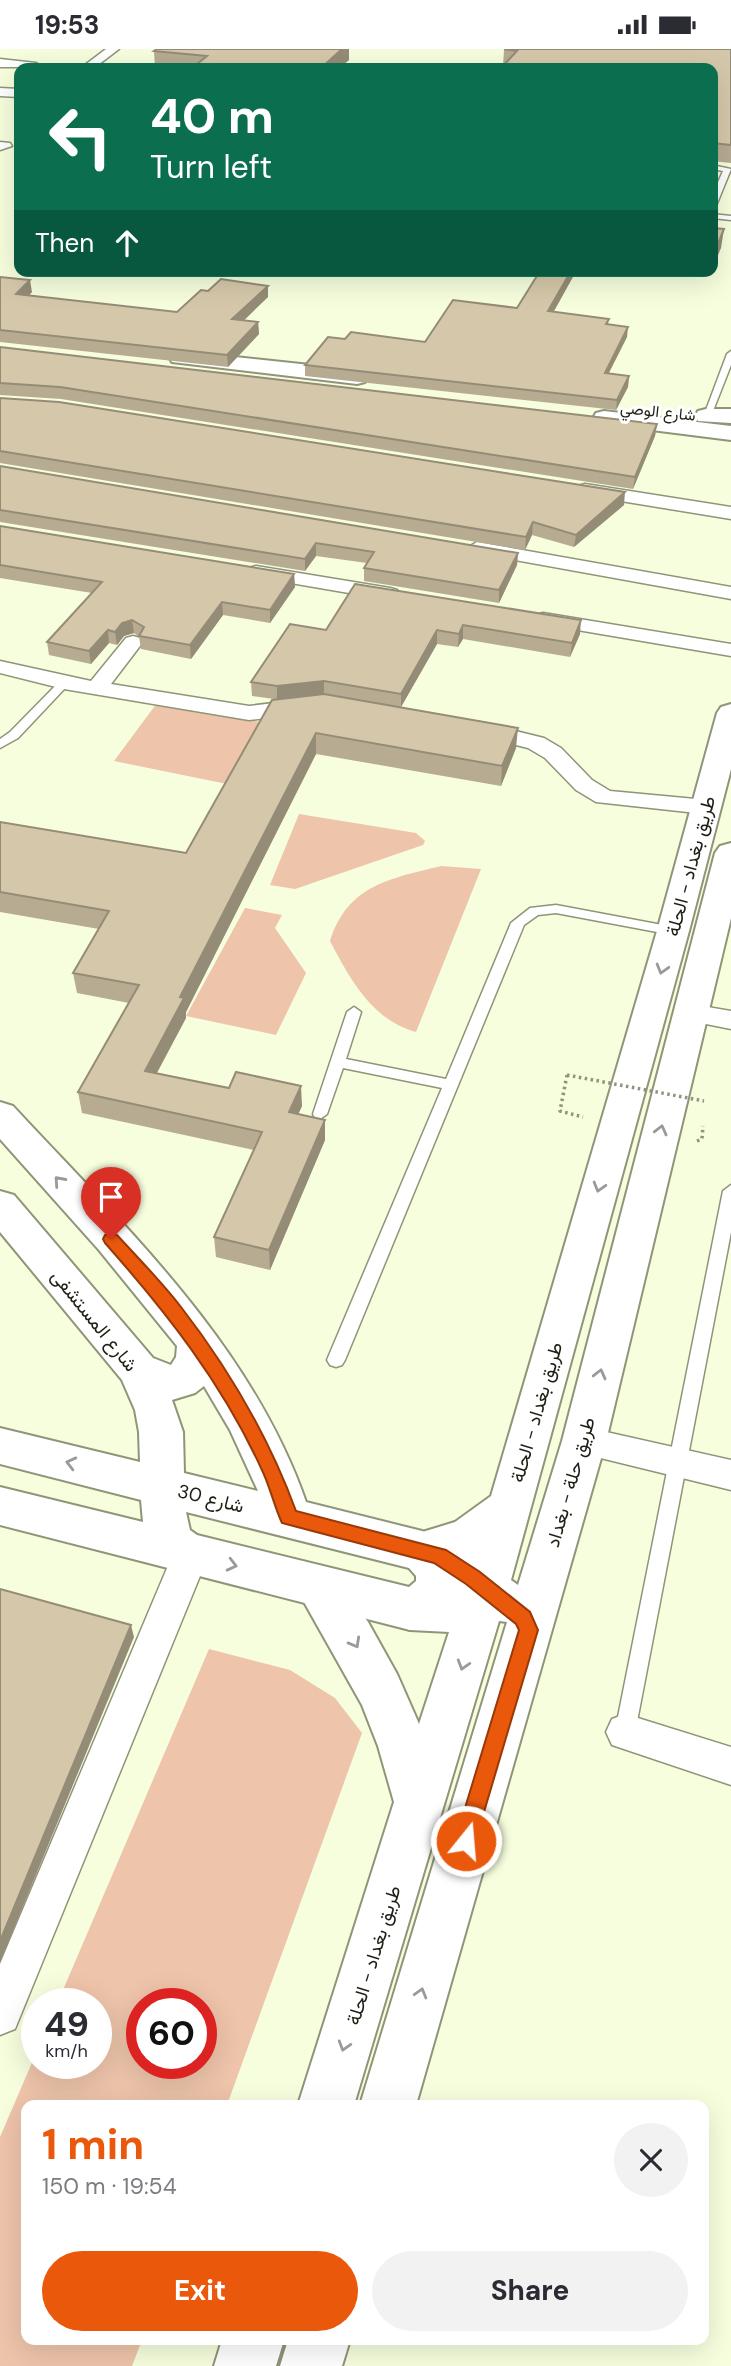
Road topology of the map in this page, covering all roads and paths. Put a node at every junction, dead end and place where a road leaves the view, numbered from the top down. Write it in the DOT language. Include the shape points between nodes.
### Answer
graph roads {
  1 [pos="113,49"];
  2 [pos="94,63"];
  3 [pos="718,168"];
  4 [pos="718,191"];
  5 [pos="731,354"];
  6 [pos="158,362"];
  7 [pos="372,386"];
  8 [pos="596,404"];
  9 [pos="576,415"];
  10 [pos="724,426"];
  11 [pos="568,487"];
  12 [pos="731,513"];
  13 [pos="453,544"];
  14 [pos="234,569"];
  15 [pos="731,593"];
  16 [pos="414,598"];
  17 [pos="524,616"];
  18 [pos="133,642"];
  19 [pos="731,650"];
  20 [pos="0,667"];
  21 [pos="64,683"];
  22 [pos="97,688"];
  23 [pos="324,704"];
  24 [pos="731,713"];
  25 [pos="459,726"];
  26 [pos="0,744"];
  27 [pos="706,807"];
  28 [pos="731,853"];
  29 [pos="673,931"];
  30 [pos="354,1012"];
  31 [pos="710,1017"];
  32 [pos="338,1062"];
  33 [pos="451,1085"];
  34 [pos="704,1101"];
  35 [pos="560,1111"];
  36 [pos="320,1114"];
  37 [pos="0,1115"];
  38 [pos="731,1191"];
  39 [pos="0,1205"];
  40 [pos="198,1343"];
  41 [pos="336,1360"];
  42 [pos="138,1370"];
  43 [pos="584,1441"];
  44 [pos="0,1446"];
  45 [pos="678,1463"];
  46 [pos="731,1475"];
  47 [pos="0,1506"];
  48 [pos="510,1506"];
  49 [pos="165,1507"];
  50 [pos="289,1518"];
  51 [pos="105,1532"];
  52 [pos="422,1551"];
  53 [pos="318,1586"];
  54 [pos="507,1594"];
  55 [pos="410,1609"];
  56 [pos="625,1732"];
  57 [pos="731,1766"];
  58 [pos="420,1804"];
  59 [pos="0,2014"];
  60 [pos="328,2100"];
  61 [pos="389,2100"];
  62 [pos="251,2345"];
  63 [pos="317,2345"];
  64 [pos="245,2366"];
  65 [pos="311,2366"];
  1 -- 2 [label="street"];
  3 -- 4 [label="lane" via="727,169"];
  5 -- 10 [label="lane"];
  6 -- 7 [label="main road"];
  8 -- 10 [label="main road, شارع الوصي"];
  9 -- 10 [label="main road, شارع الوصي"];
  11 -- 12 [label="street"];
  13 -- 15 [label="street"];
  14 -- 16 [label="street"];
  17 -- 19 [label="street"];
  18 -- 22 [label="street"];
  20 -- 21 [label="street"];
  21 -- 22 [label="street"];
  21 -- 26 [label="lane"];
  22 -- 23 [label="street" via="248,713"];
  24 -- 27 [label="main road, طريق بغداد - الحلة"];
  25 -- 27 [label="street" via="536,743 604,797"];
  27 -- 29 [label="main road, طريق بغداد - الحلة"];
  28 -- 31 [label="main road, طريق حلة - بغداد"];
  29 -- 33 [label="lane" via="556,909 535,911 518,923"];
  29 -- 48 [label="main road, طريق بغداد - الحلة, one-way"];
  30 -- 32 [label="lane"];
  43 -- 31 [label="main road, طريق حلة - بغداد, one-way"];
  32 -- 33 [label="lane"];
  32 -- 36 [label="lane"];
  33 -- 41 [label="lane"];
  34 -- 35 [label="path, bridge" via="566,1075"];
  40 -- 37 [label="main road, one-way" via="148,1280"];
  38 -- 45 [label="lane"];
  39 -- 42 [label="main road, شارع المستشفى"];
  40 -- 42 [label="main road" via="195,1370 178,1381 158,1382"];
  40 -- 50 [label="main road" via="270,1467"];
  42 -- 49 [label="main road, شارع المستشفى" via="156,1410"];
  43 -- 45 [label="street"];
  43 -- 54 [label="main road, طريق حلة - بغداد"];
  49 -- 44 [label="main road, one-way"];
  45 -- 46 [label="street"];
  45 -- 56 [label="lane"];
  47 -- 51 [label="main road"];
  48 -- 52 [label="main road" via="473,1537"];
  48 -- 54 [label="main road, طريق بغداد - الحلة"];
  49 -- 50 [label="main road, شارع 30" via="174,1510 188,1500 206,1497"];
  49 -- 51 [label="main road"];
  49 -- 51 [label="main road" via="139,1483 146,1494 146,1507 138,1521 123,1530"];
  49 -- 53 [label="main road, one-way"];
  49 -- 59 [label="street"];
  50 -- 52 [label="main road, شارع 30"];
  52 -- 54 [label="main road, شارع 30"];
  52 -- 55 [label="main road" via="434,1560 440,1584 434,1597"];
  53 -- 55 [label="main road"];
  53 -- 58 [label="main road, one-way" via="384,1696"];
  54 -- 55 [label="main road" via="455,1612"];
  54 -- 58 [label="main road, طريق بغداد - الحلة, one-way"];
  61 -- 54 [label="main road, طريق حلة - بغداد, one-way"];
  56 -- 57 [label="street"];
  58 -- 60 [label="main road, طريق بغداد - الحلة, one-way"];
  62 -- 64 [label="main road"];
  63 -- 65 [label="main road"];
}
